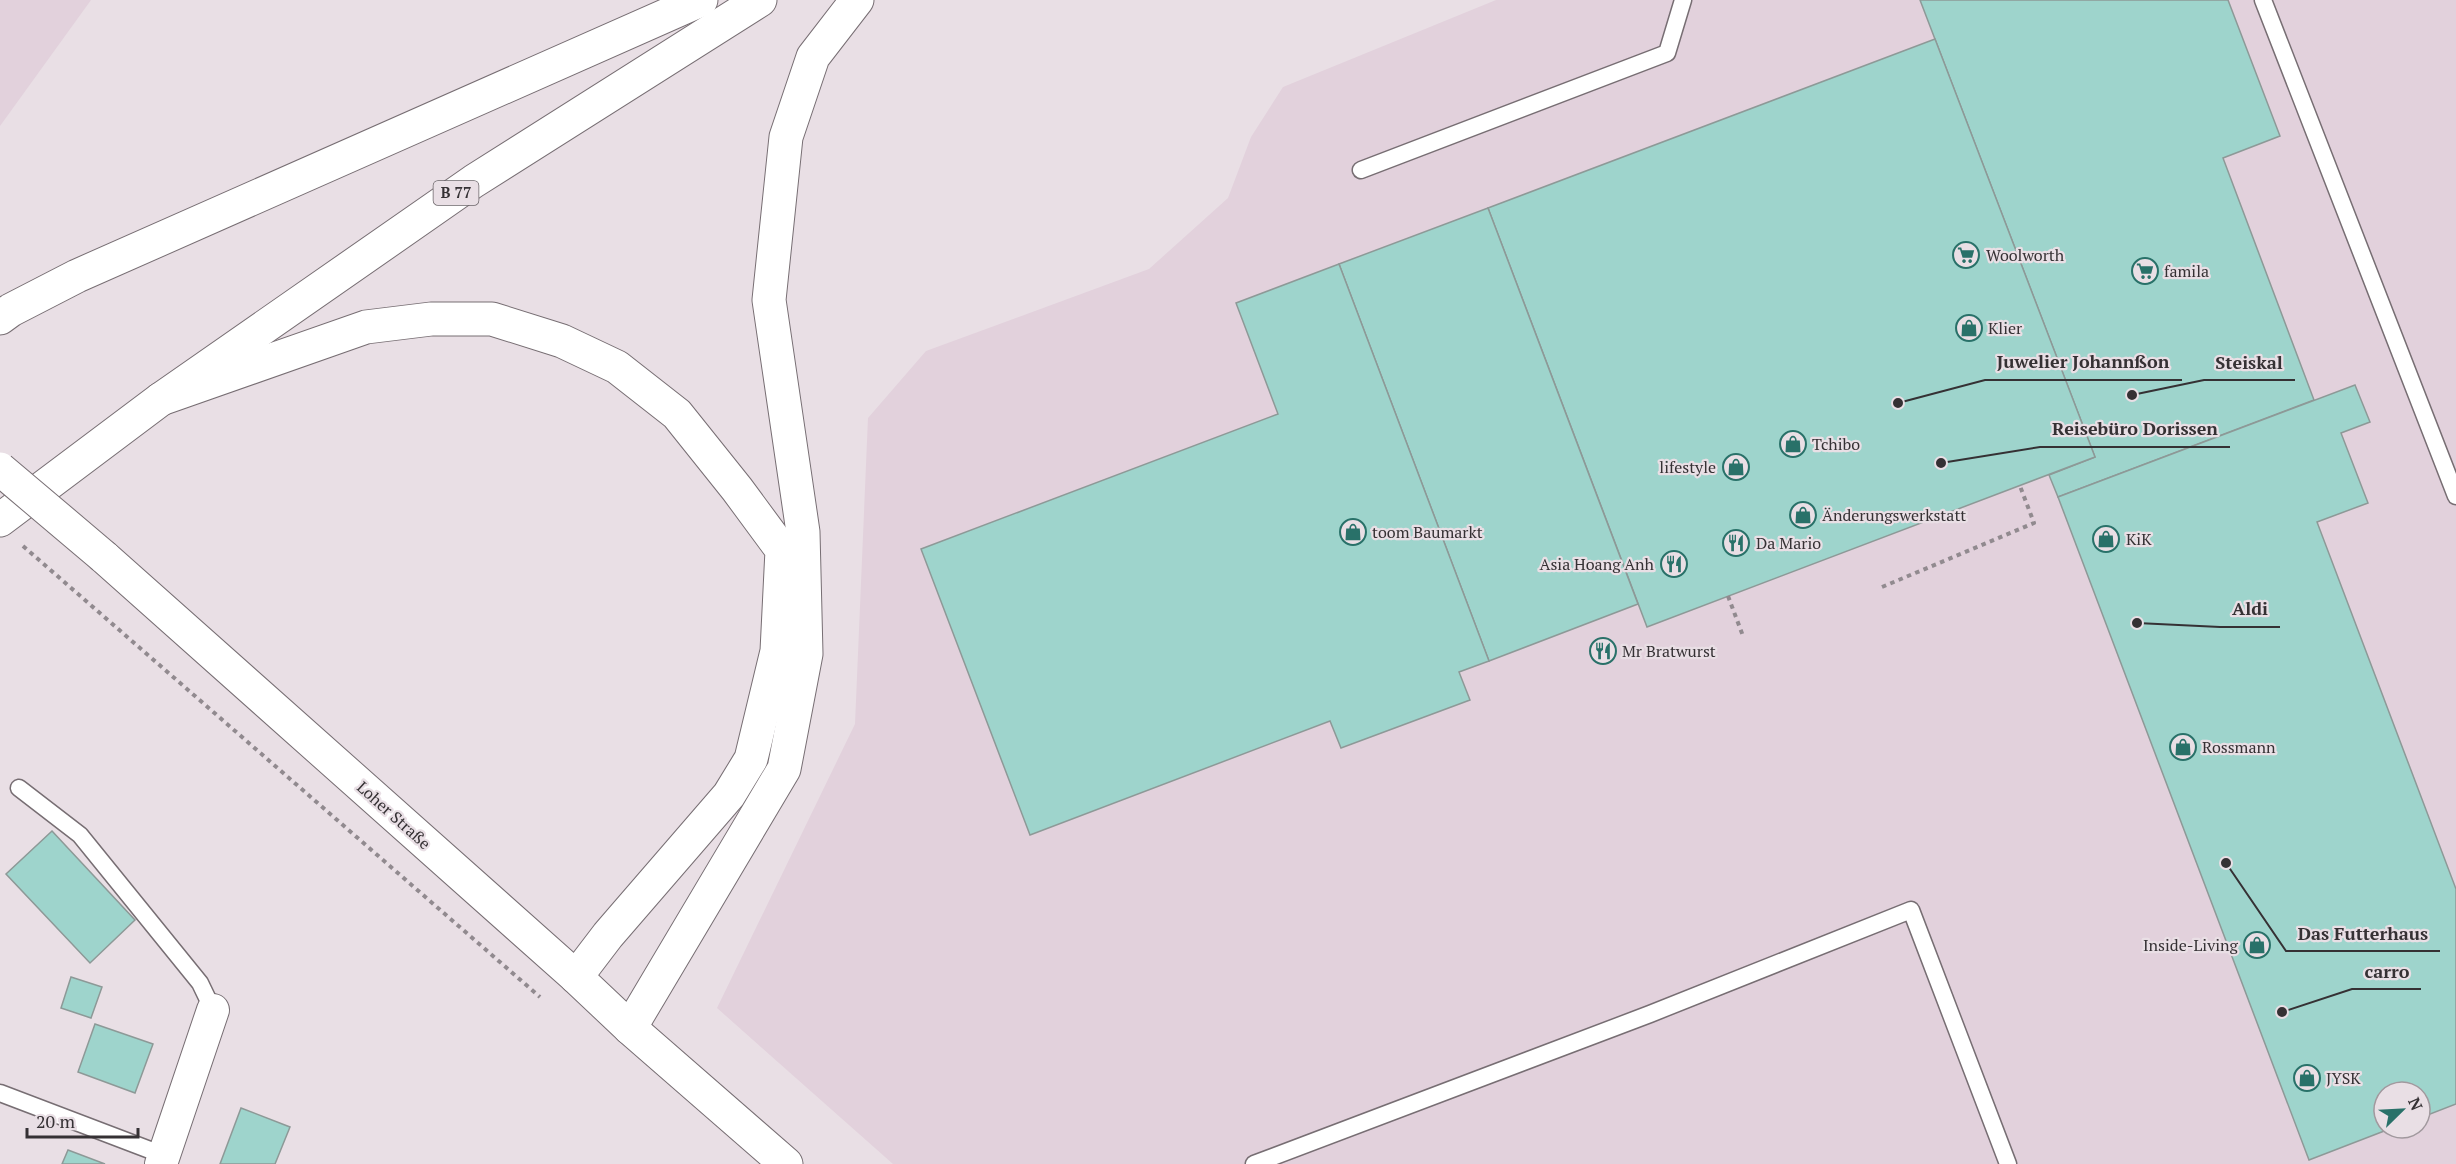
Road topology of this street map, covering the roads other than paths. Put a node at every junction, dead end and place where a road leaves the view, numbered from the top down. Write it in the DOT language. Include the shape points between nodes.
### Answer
graph roads {
  1 [pos="701,0"];
  2 [pos="760,0"];
  3 [pos="857,0"];
  4 [pos="1683,0"];
  5 [pos="2263,0"];
  6 [pos="1361,170"];
  7 [pos="0,318"];
  8 [pos="160,399"];
  9 [pos="0,469"];
  10 [pos="2456,496"];
  11 [pos="8,530"];
  12 [pos="19,788"];
  13 [pos="576,977"];
  14 [pos="213,1010"];
  15 [pos="630,1028"];
  16 [pos="0,1093"];
  17 [pos="162,1160"];
  18 [pos="786,1164"];
  19 [pos="1254,1164"];
  20 [pos="2008,1164"];
  1 -- 7 [label="main road" via="77,276"];
  2 -- 8 [label="main road, B 77" via="474,181"];
  3 -- 15 [label="main road" via="813,57 786,137 769,300 803,531 806,654 784,769"];
  4 -- 6 [label="lane" via="1667,53"];
  5 -- 10 [label="lane"];
  8 -- 11 [label="main road, B 77"];
  8 -- 13 [label="main road" via="366,327 492,319 562,341 618,368 677,414 782,550 777,651 751,759 729,795"];
  9 -- 13 [label="main road, Loher Straße, bridge"];
  12 -- 14 [label="lane" via="80,835 200,983"];
  13 -- 15 [label="main road, Loher Straße"];
  14 -- 17 [label="street"];
  15 -- 18 [label="main road, Loher Straße"];
  16 -- 17 [label="lane"];
  19 -- 20 [label="lane" via="1911,910"];
}
